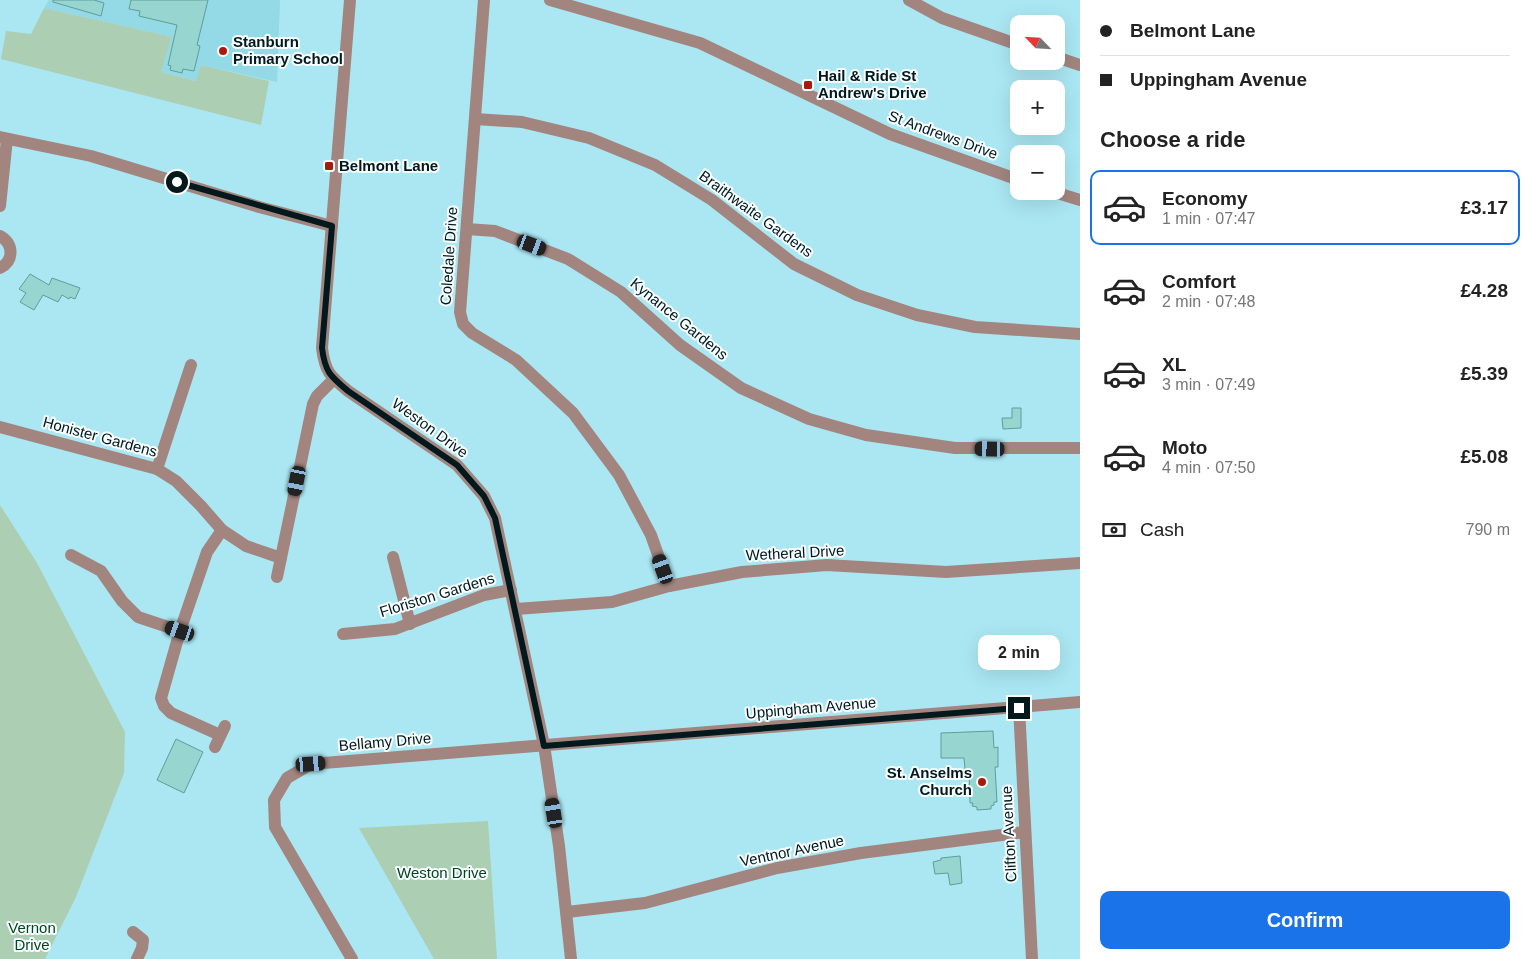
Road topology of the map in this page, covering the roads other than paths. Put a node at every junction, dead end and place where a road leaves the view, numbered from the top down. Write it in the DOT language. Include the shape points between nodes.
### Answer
graph roads {
  1 [pos="350,0"];
  2 [pos="484,0"];
  3 [pos="550,0"];
  4 [pos="909,0"];
  5 [pos="1010,42"];
  6 [pos="1065,61"];
  7 [pos="1080,65"];
  8 [pos="475,119"];
  9 [pos="4,138"];
  10 [pos="1010,177"];
  11 [pos="1065,195"];
  12 [pos="1080,200"];
  13 [pos="0,206"];
  14 [pos="332,226"];
  15 [pos="467,229"];
  16 [pos="0,236"];
  17 [pos="0,268"];
  18 [pos="1080,334"];
  19 [pos="191,365"];
  20 [pos="334,379"];
  21 [pos="0,427"];
  22 [pos="1080,448"];
  23 [pos="157,469"];
  24 [pos="222,530"];
  25 [pos="72,555"];
  26 [pos="393,557"];
  27 [pos="281,558"];
  28 [pos="1080,563"];
  29 [pos="277,577"];
  30 [pos="669,586"];
  31 [pos="511,590"];
  32 [pos="516,609"];
  33 [pos="410,624"];
  34 [pos="180,631"];
  35 [pos="343,634"];
  36 [pos="1080,702"];
  37 [pos="1019,708"];
  38 [pos="544,746"];
  39 [pos="215,747"];
  40 [pos="1025,832"];
  41 [pos="567,912"];
  42 [pos="133,932"];
  43 [pos="137,959"];
  44 [pos="352,959"];
  45 [pos="571,959"];
  46 [pos="1032,959"];
  1 -- 14 [label="street"];
  2 -- 8 [label="street, Coledale Drive"];
  3 -- 10 [label="street, St Andrews Drive" via="700,43 890,134"];
  4 -- 5 [label="street" via="942,18"];
  6 -- 7 [label="street"];
  8 -- 15 [label="street, Coledale Drive"];
  8 -- 18 [label="street, Braithwaite Gardens" via="522,122 589,138 655,165 712,200 794,264 857,295 917,315 975,327"];
  9 -- 13 [label="street"];
  9 -- 14 [label="street" via="91,156"];
  11 -- 12 [label="street"];
  14 -- 20 [label="street" via="322,348 324,365"];
  15 -- 22 [label="street, Kynance Gardens" via="496,231 568,259 621,292 680,344 741,388 809,419 866,435 955,448"];
  15 -- 30 [label="street, Coledale Drive" via="460,312 463,324 516,360 573,413 619,475 651,535"];
  16 -- 17 [label="street" via="7,241 11,252 8,262"];
  19 -- 23 [label="street"];
  20 -- 27 [label="street" via="313,404"];
  20 -- 31 [label="street, Weston Drive" via="457,465 471,479 495,518"];
  21 -- 23 [label="street, Honister Gardens"];
  23 -- 24 [label="street, Honister Gardens" via="176,480"];
  24 -- 27 [label="street, Honister Gardens" via="246,546"];
  24 -- 34 [label="street" via="207,552"];
  25 -- 34 [label="street" via="101,571 138,617"];
  26 -- 33 [label="street"];
  27 -- 29 [label="street"];
  28 -- 30 [label="street, Wetheral Drive" via="946,572 827,566 742,572"];
  30 -- 32 [label="street, Wetheral Drive" via="612,602"];
  31 -- 32 [label="street, Weston Drive"];
  31 -- 33 [label="street, Floriston Gardens" via="484,595"];
  32 -- 38 [label="street, Weston Drive"];
  33 -- 35 [label="street, Floriston Gardens" via="395,629"];
  34 -- 39 [label="street" via="161,698 171,713 223,730"];
  36 -- 37 [label="street, Uppingham Avenue"];
  37 -- 38 [label="street, Uppingham Avenue"];
  37 -- 40 [label="street, Clifton Avenue"];
  38 -- 41 [label="street, Weston Drive"];
  38 -- 44 [label="street, Bellamy Drive" via="311,764 287,778 274,800 275,827"];
  40 -- 41 [label="street, Ventnor Avenue" via="842,856 777,868 645,903"];
  40 -- 46 [label="street, Clifton Avenue"];
  41 -- 45 [label="street, Weston Drive"];
  42 -- 43 [label="street" via="143,940"];
}
